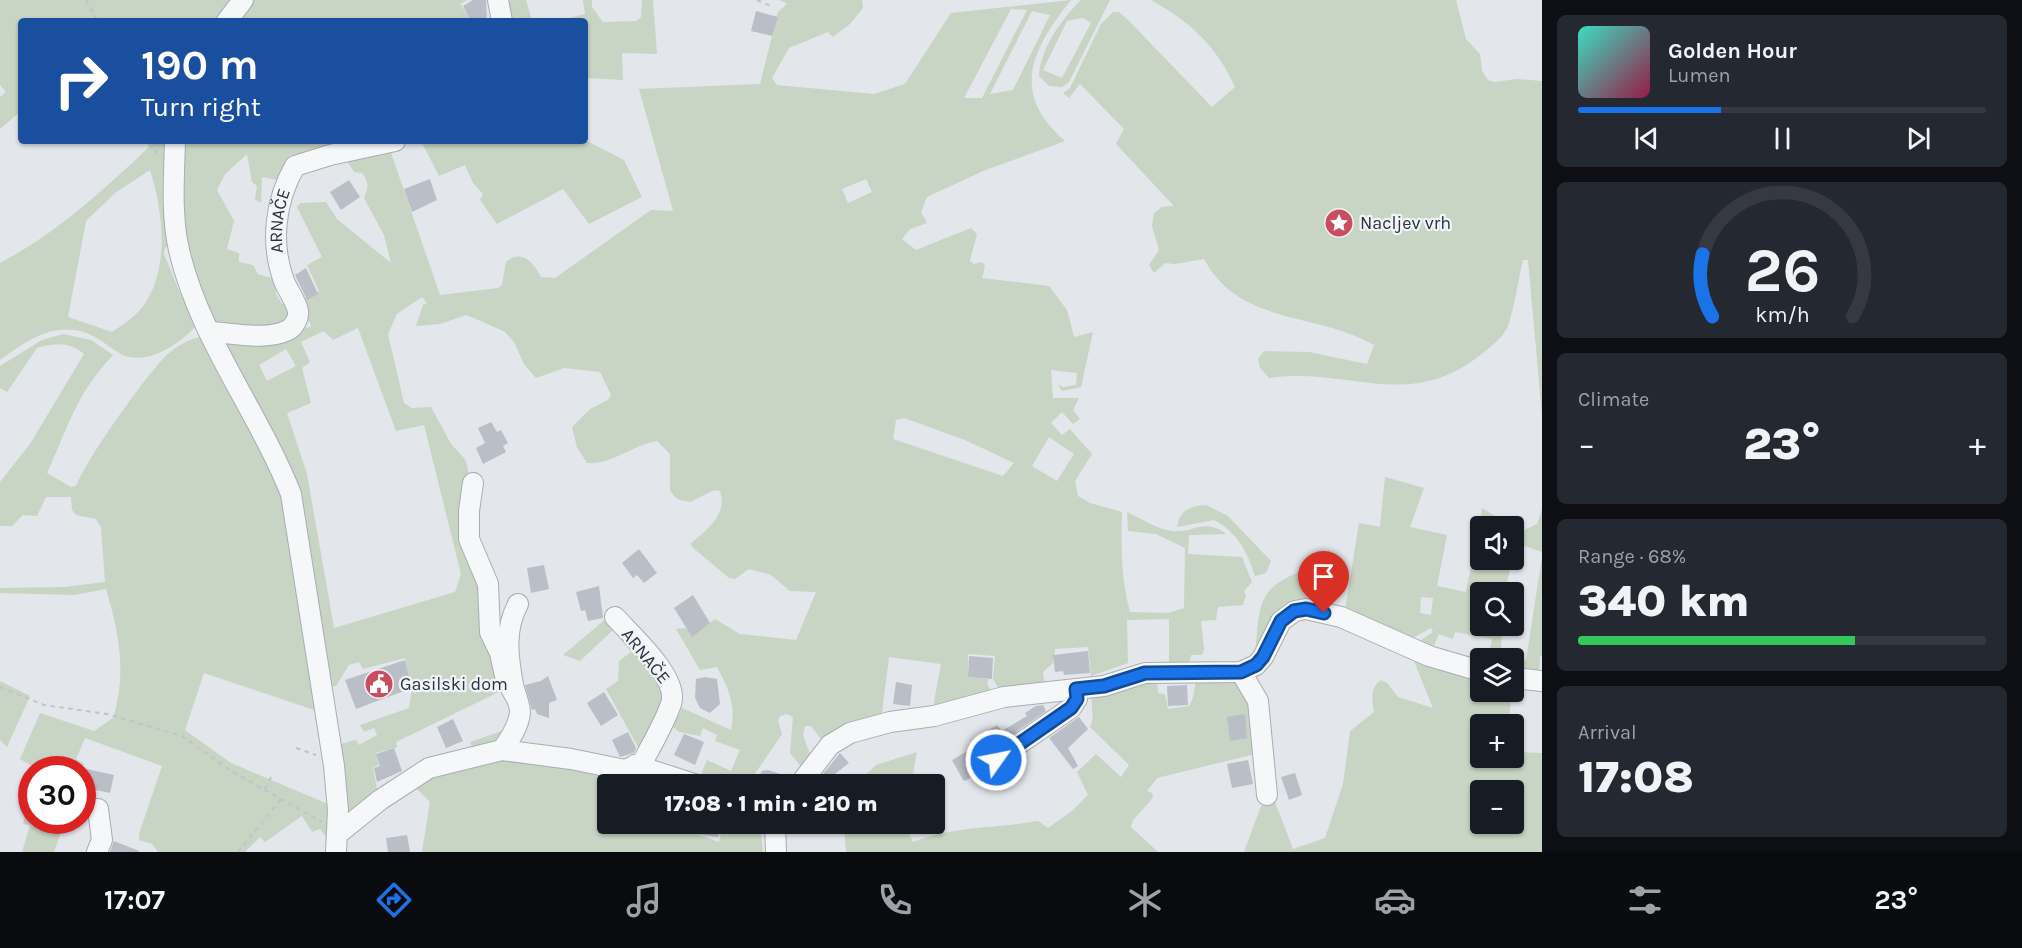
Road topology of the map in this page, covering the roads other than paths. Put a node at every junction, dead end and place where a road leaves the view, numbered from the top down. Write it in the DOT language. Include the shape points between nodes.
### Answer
graph roads {
  1 [pos="243,0"];
  2 [pos="498,0"];
  3 [pos="229,18"];
  4 [pos="501,18"];
  5 [pos="175,144"];
  6 [pos="381,144"];
  7 [pos="210,332"];
  8 [pos="473,483"];
  9 [pos="518,604"];
  10 [pos="615,617"];
  11 [pos="1470,668"];
  12 [pos="1241,672"];
  13 [pos="1524,679"];
  14 [pos="1542,681"];
  15 [pos="1076,689"];
  16 [pos="517,699"];
  17 [pos="502,750"];
  18 [pos="996,760"];
  19 [pos="636,765"];
  20 [pos="663,774"];
  21 [pos="808,774"];
  22 [pos="1267,795"];
  23 [pos="98,809"];
  24 [pos="775,834"];
  25 [pos="337,842"];
  26 [pos="97,852"];
  27 [pos="776,852"];
  1 -- 3 [label="street"];
  2 -- 4 [label="street"];
  5 -- 7 [label="street" via="177,242 189,284"];
  6 -- 7 [label="street, ARNAČE" via="295,166 283,186 276,225 277,254 298,312 297,321 289,330 270,335"];
  7 -- 25 [label="street" via="276,455 291,494 334,766"];
  8 -- 16 [label="street" via="469,539 488,584 490,632 506,680"];
  9 -- 16 [label="street" via="510,618 507,637"];
  10 -- 19 [label="street, ARNAČE" via="649,653 673,688 672,702 642,763"];
  11 -- 12 [label="street" via="1429,656 1341,617 1306,609 1294,611 1281,621 1263,657"];
  12 -- 15 [label="street" via="1145,673 1104,686"];
  12 -- 22 [label="street" via="1258,701"];
  13 -- 14 [label="street"];
  15 -- 18 [label="street" via="1077,699 1071,708"];
  15 -- 21 [label="street" via="1004,697 850,733 830,745"];
  16 -- 17 [label="street" via="520,712 513,736"];
  17 -- 19 [label="street" via="625,770"];
  17 -- 25 [label="street" via="429,768 380,800"];
  19 -- 20 [label="street"];
  23 -- 26 [label="street" via="102,840"];
  24 -- 27 [label="street"];
}
